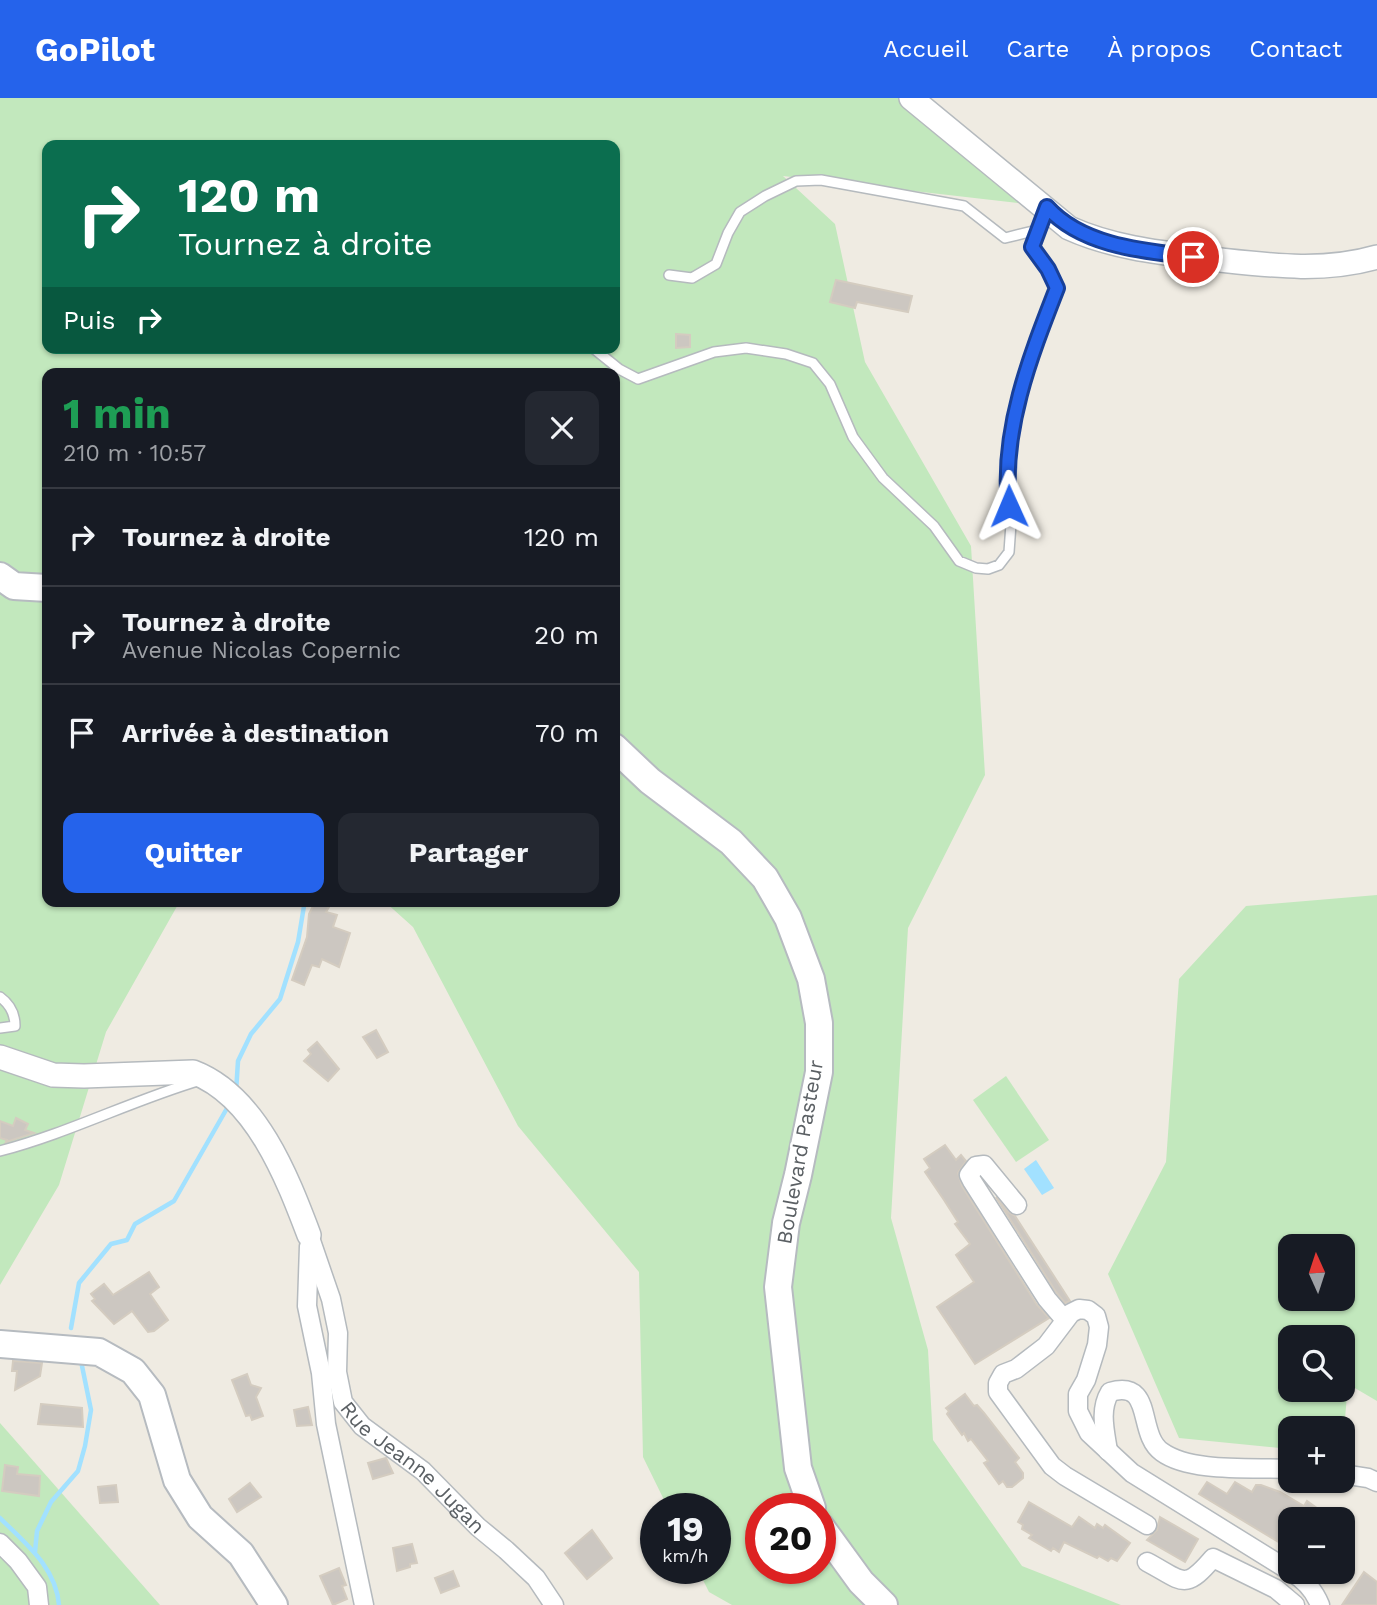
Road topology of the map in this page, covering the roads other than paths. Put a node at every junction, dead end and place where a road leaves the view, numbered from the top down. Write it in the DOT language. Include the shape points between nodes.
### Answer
graph roads {
  1 [pos="911,98"];
  2 [pos="1047,207"];
  3 [pos="1037,230"];
  4 [pos="1377,257"];
  5 [pos="669,275"];
  6 [pos="600,354"];
  7 [pos="618,368"];
  8 [pos="620,370"];
  9 [pos="0,576"];
  10 [pos="42,588"];
  11 [pos="620,753"];
  12 [pos="0,997"];
  13 [pos="0,1028"];
  14 [pos="0,1057"];
  15 [pos="216,1083"];
  16 [pos="0,1151"];
  17 [pos="1017,1205"];
  18 [pos="309,1235"];
  19 [pos="1065,1320"];
  20 [pos="0,1344"];
  21 [pos="1108,1451"];
  22 [pos="1278,1469"];
  23 [pos="1355,1476"];
  24 [pos="1377,1482"];
  25 [pos="807,1493"];
  26 [pos="1147,1525"];
  27 [pos="0,1543"];
  28 [pos="836,1548"];
  29 [pos="1147,1562"];
  30 [pos="1278,1564"];
  31 [pos="1307,1584"];
  32 [pos="39,1605"];
  33 [pos="274,1605"];
  34 [pos="364,1605"];
  35 [pos="554,1605"];
  36 [pos="884,1605"];
  37 [pos="1294,1605"];
  38 [pos="1320,1605"];
  1 -- 2 [label="street"];
  2 -- 3 [label="lane"];
  2 -- 4 [label="street" via="1069,228 1094,239 1168,254 1290,268"];
  3 -- 5 [label="lane" via="1005,238 964,206 821,180 796,181 740,212 716,264 692,278"];
  3 -- 8 [label="lane" via="1032,247 1057,288 1025,372 1011,443 1009,552 999,565 988,569 959,561 934,526 883,478 853,437 830,384 813,363 746,348 713,352 638,379"];
  6 -- 7 [label="lane"];
  9 -- 10 [label="main road" via="14,586"];
  11 -- 25 [label="main road, Boulevard Pasteur" via="731,842 765,878 788,918 811,979 819,1023 819,1072 786,1223 778,1287 798,1468"];
  12 -- 13 [label="lane" via="15,1016 15,1026"];
  14 -- 15 [label="street" via="53,1075 194,1072"];
  15 -- 16 [label="lane" via="170,1089"];
  15 -- 18 [label="street, Rue Jeanne Jugan" via="245,1111 279,1161"];
  17 -- 19 [label="street" via="984,1165 976,1166 972,1181"];
  18 -- 34 [label="street" via="307,1307"];
  18 -- 35 [label="street, Rue Jeanne Jugan" via="338,1333 337,1372 343,1402 362,1426 423,1471 506,1549 536,1578"];
  19 -- 21 [label="street" via="1079,1309 1096,1316 1097,1345 1078,1394 1078,1411 1089,1433"];
  19 -- 26 [label="street" via="1046,1346 1003,1374 998,1392 1052,1466"];
  20 -- 33 [label="main road" via="99,1352 132,1371 152,1395 177,1480 200,1517 241,1554"];
  21 -- 22 [label="street" via="1104,1402 1110,1392 1131,1390 1138,1396 1153,1444 1176,1460"];
  21 -- 30 [label="street" via="1132,1473"];
  23 -- 24 [label="street"];
  27 -- 32 [label="street" via="37,1587"];
  28 -- 36 [label="main road"];
  29 -- 37 [label="street" via="1183,1581 1195,1578 1213,1558 1276,1589"];
  31 -- 38 [label="street"];
}
